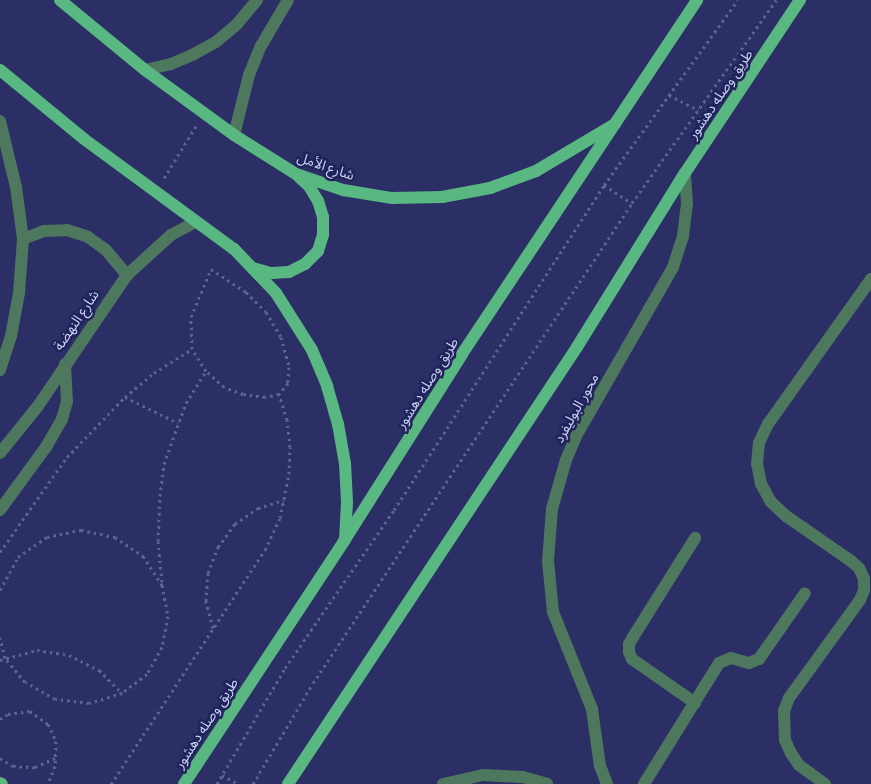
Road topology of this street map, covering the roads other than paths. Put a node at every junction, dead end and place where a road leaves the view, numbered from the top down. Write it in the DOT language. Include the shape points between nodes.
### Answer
graph roads {
  1 [pos="60,0"];
  2 [pos="257,0"];
  3 [pos="288,0"];
  4 [pos="697,0"];
  5 [pos="800,0"];
  6 [pos="0,70"];
  7 [pos="145,70"];
  8 [pos="0,121"];
  9 [pos="619,121"];
  10 [pos="234,135"];
  11 [pos="685,173"];
  12 [pos="296,174"];
  13 [pos="194,222"];
  14 [pos="24,239"];
  15 [pos="254,268"];
  16 [pos="126,275"];
  17 [pos="871,279"];
  18 [pos="65,364"];
  19 [pos="0,370"];
  20 [pos="0,453"];
  21 [pos="0,510"];
  22 [pos="695,538"];
  23 [pos="344,540"];
  24 [pos="805,593"];
  25 [pos="695,702"];
  26 [pos="184,784"];
  27 [pos="288,784"];
  28 [pos="443,784"];
  29 [pos="547,784"];
  30 [pos="606,784"];
  31 [pos="644,784"];
  32 [pos="825,784"];
  1 -- 7 [label="main road, شارع الأمل"];
  2 -- 7 [label="street" via="217,41 171,64"];
  3 -- 10 [label="street" via="261,46 249,75"];
  4 -- 9 [label="main road, طريق وصله دهشور"];
  5 -- 11 [label="main road, طريق وصله دهشور"];
  6 -- 13 [label="main road" via="84,139"];
  7 -- 10 [label="main road, شارع الأمل"];
  8 -- 14 [label="street" via="16,187"];
  9 -- 12 [label="main road, شارع الأمل" via="536,171 490,188 442,197 392,198 343,190"];
  9 -- 23 [label="main road, طريق وصله دهشور" via="462,354"];
  10 -- 12 [label="main road, شارع الأمل"];
  11 -- 27 [label="main road, طريق وصله دهشور" via="577,347"];
  11 -- 30 [label="street, محور البوليفرد" via="687,204 683,236 673,266 576,436 552,509 548,561 553,612 592,709 600,766"];
  12 -- 15 [label="main road" via="313,194 322,217 323,235 318,251 305,264 289,272 271,273"];
  13 -- 15 [label="main road" via="205,226"];
  13 -- 16 [label="street, شارع النهضة" via="171,235"];
  14 -- 16 [label="street" via="44,231 67,230 88,236 106,250"];
  14 -- 19 [label="street" via="19,293 11,336"];
  15 -- 23 [label="main road" via="295,321 328,386 345,463 347,502"];
  16 -- 18 [label="street, شارع النهضة"];
  17 -- 32 [label="street" via="768,424 759,443 757,464 761,484 771,502 851,561 864,578 860,600 789,698 784,712 785,740 791,753 799,765"];
  18 -- 20 [label="street, شارع النهضة" via="38,406"];
  18 -- 21 [label="street" via="67,402 62,419 46,447"];
  22 -- 25 [label="street" via="633,637 629,652 632,659"];
  23 -- 26 [label="main road, طريق وصله دهشور"];
  24 -- 25 [label="street" via="759,659 749,662 731,658 719,662"];
  25 -- 31 [label="street"];
  28 -- 29 [label="street" via="483,775 523,777"];
}
